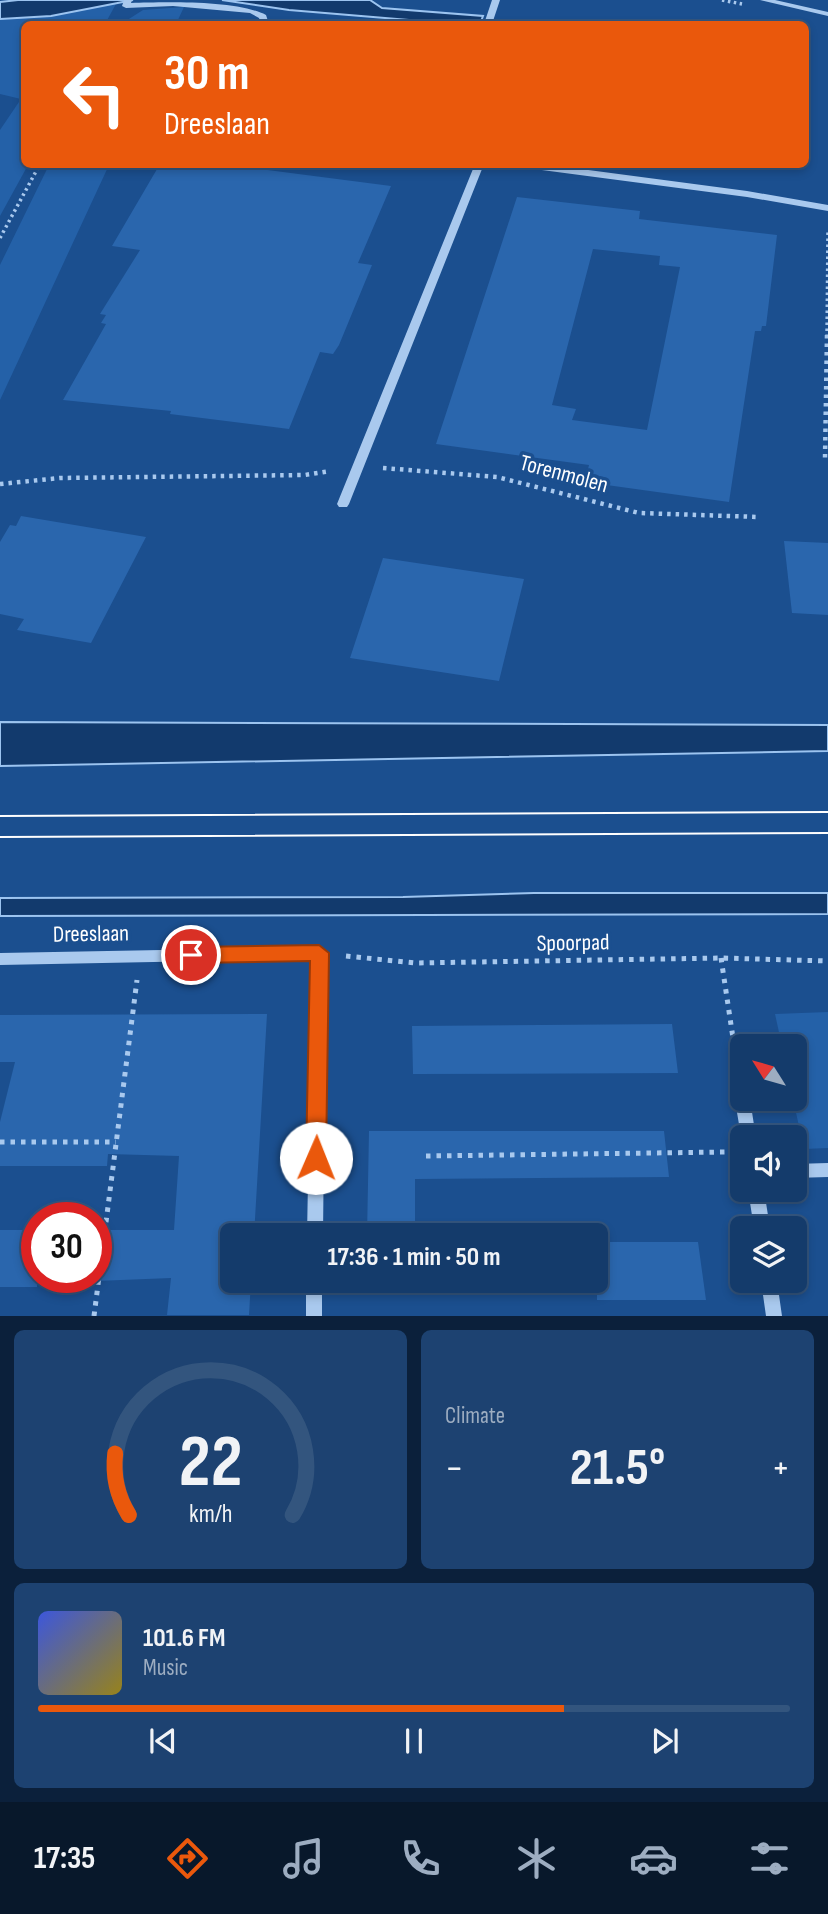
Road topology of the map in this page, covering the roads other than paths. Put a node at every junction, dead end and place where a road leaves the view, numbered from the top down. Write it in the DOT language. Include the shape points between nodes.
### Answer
graph roads {
  1 [pos="496,0"];
  2 [pos="764,0"];
  3 [pos="128,2"];
  4 [pos="828,14"];
  5 [pos="489,20"];
  6 [pos="264,21"];
  7 [pos="478,168"];
  8 [pos="549,168"];
  9 [pos="828,208"];
  10 [pos="343,504"];
  11 [pos="319,953"];
  12 [pos="0,958"];
  13 [pos="828,1170"];
  14 [pos="807,1171"];
  15 [pos="315,1223"];
  16 [pos="314,1293"];
  17 [pos="771,1293"];
  18 [pos="314,1315"];
  19 [pos="774,1315"];
  1 -- 5 [label="street"];
  2 -- 4 [label="street"];
  3 -- 6 [label="street" via="222,6 252,11"];
  7 -- 10 [label="street"];
  8 -- 9 [label="street"];
  11 -- 12 [label="street, Dreeslaan"];
  11 -- 15 [label="street"];
  13 -- 14 [label="street"];
  16 -- 18 [label="street"];
  17 -- 19 [label="street"];
}
